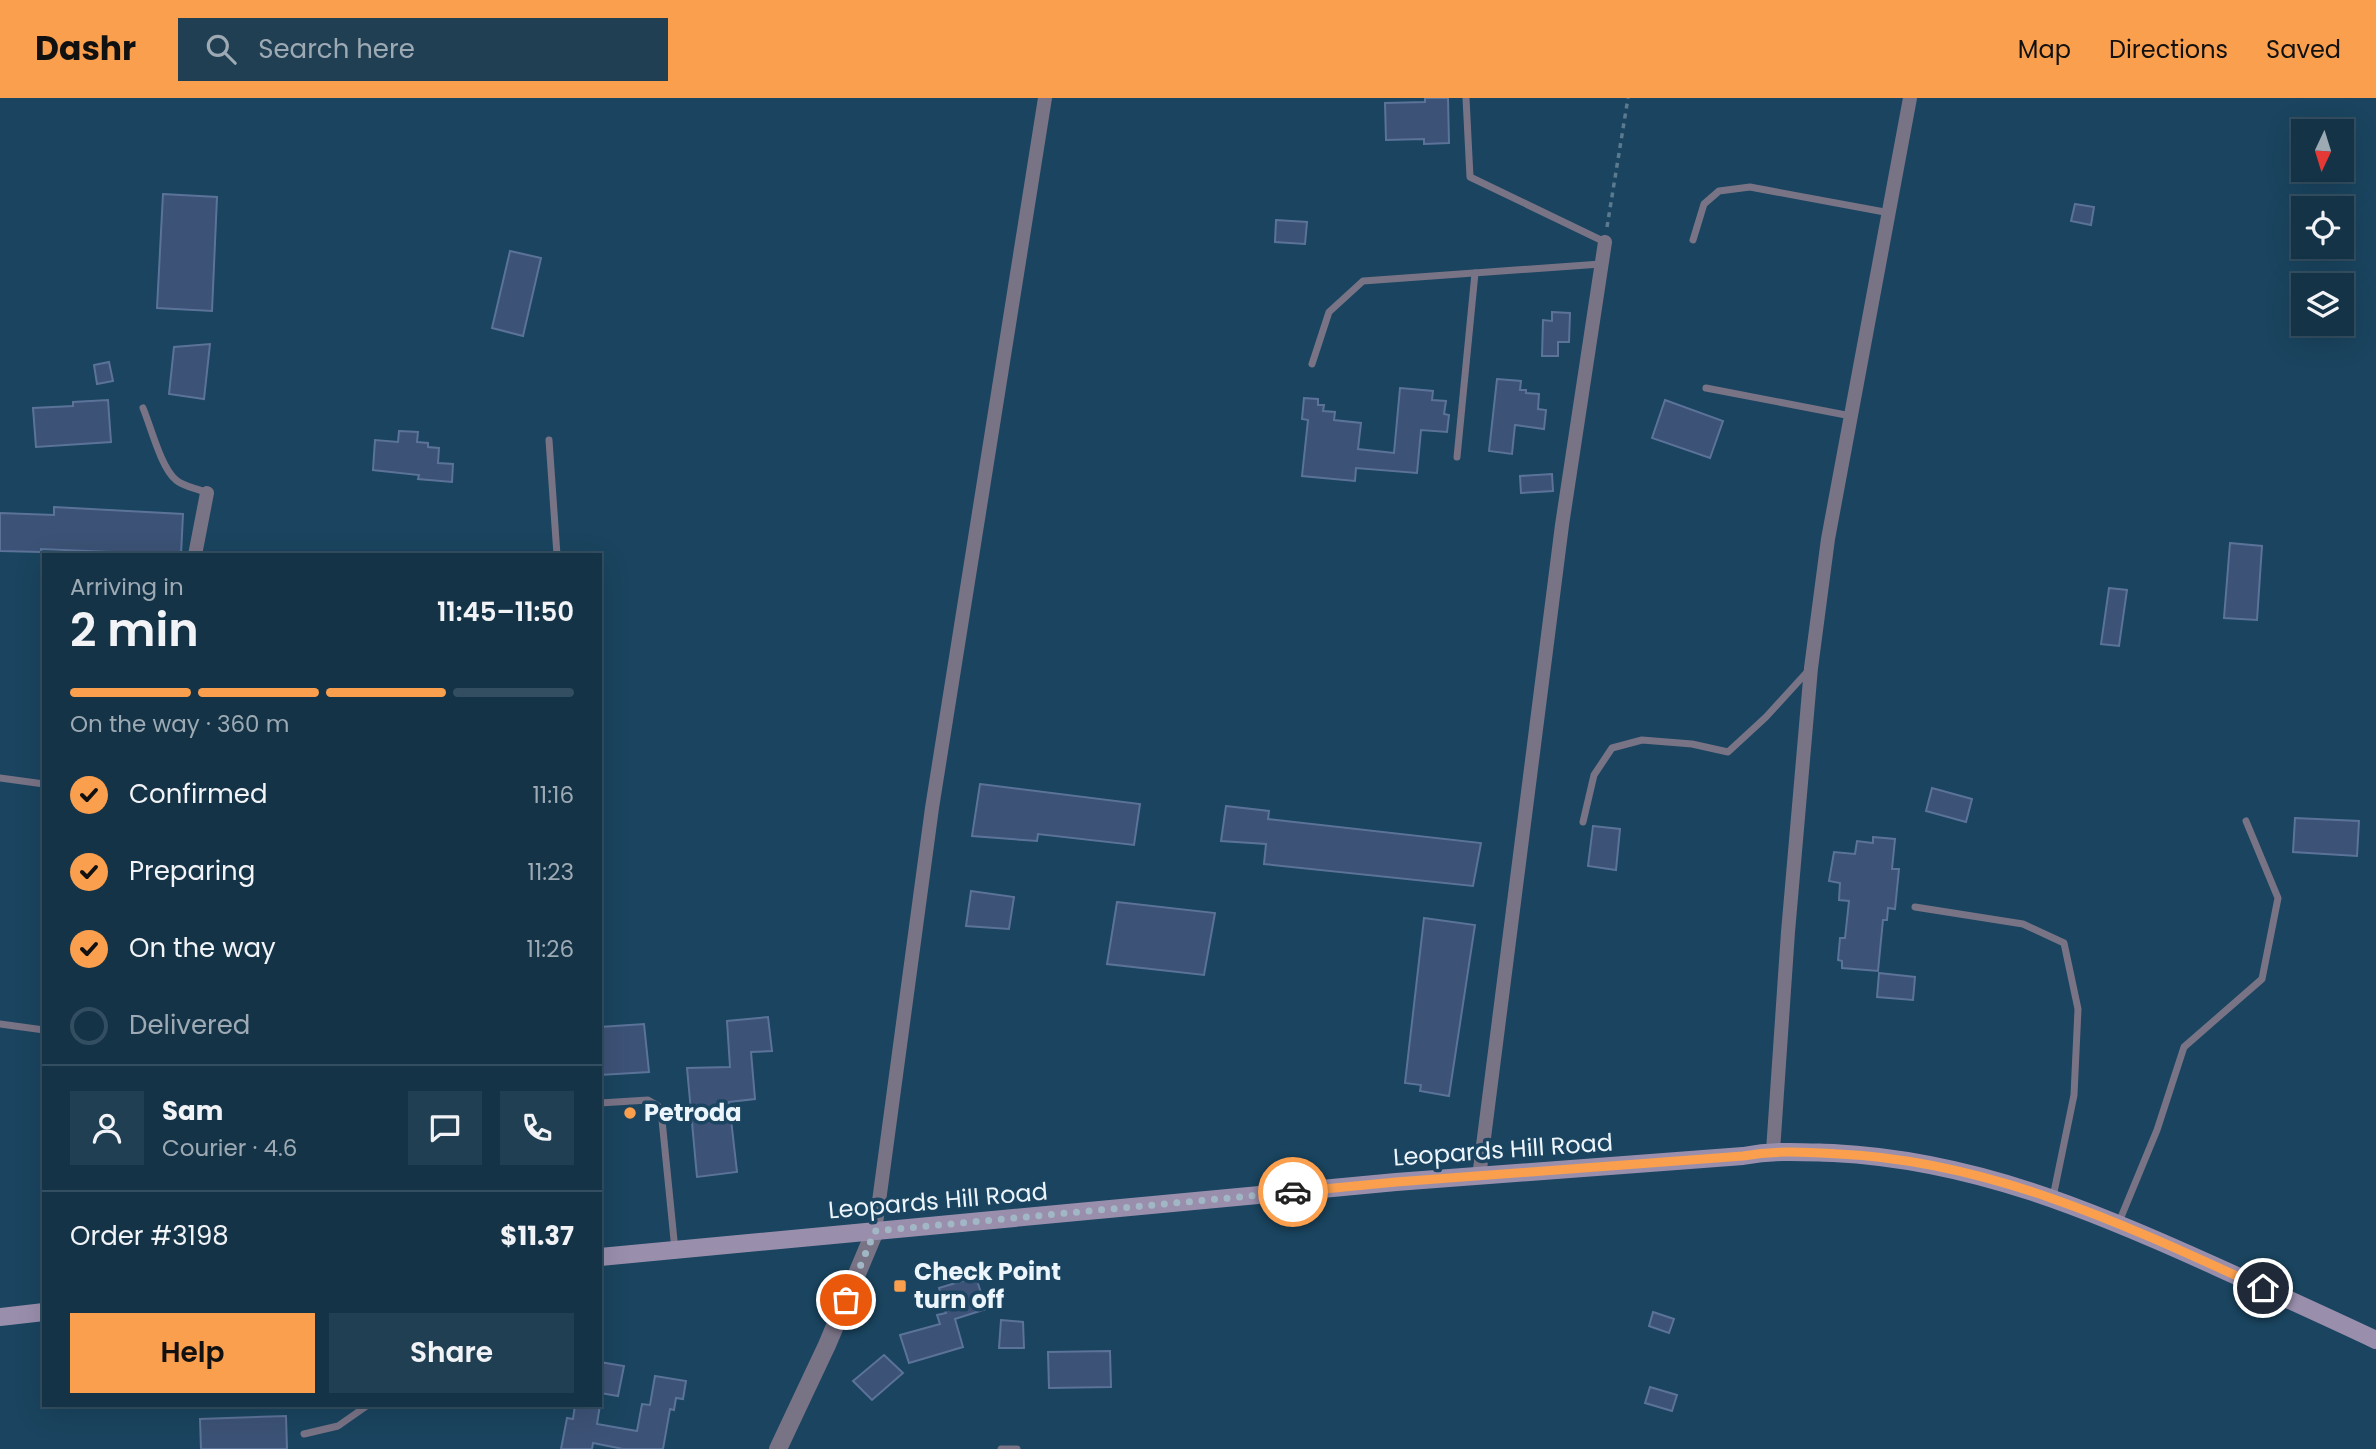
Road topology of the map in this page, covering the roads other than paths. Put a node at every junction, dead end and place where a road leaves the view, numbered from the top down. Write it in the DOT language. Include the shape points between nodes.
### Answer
graph roads {
  1 [pos="1045,98"];
  2 [pos="1466,98"];
  3 [pos="1910,98"];
  4 [pos="1890,213"];
  5 [pos="1693,240"];
  6 [pos="1605,242"];
  7 [pos="1602,264"];
  8 [pos="1475,273"];
  9 [pos="1312,364"];
  10 [pos="1706,388"];
  11 [pos="144,408"];
  12 [pos="1852,416"];
  13 [pos="549,440"];
  14 [pos="1457,457"];
  15 [pos="207,493"];
  16 [pos="195,553"];
  17 [pos="557,553"];
  18 [pos="1811,668"];
  19 [pos="0,778"];
  20 [pos="42,784"];
  21 [pos="2246,821"];
  22 [pos="1583,822"];
  23 [pos="1915,907"];
  24 [pos="0,1024"];
  25 [pos="42,1030"];
  26 [pos="602,1103"];
  27 [pos="1773,1151"];
  28 [pos="1479,1177"];
  29 [pos="2053,1198"];
  30 [pos="2119,1222"];
  31 [pos="875,1231"];
  32 [pos="675,1250"];
  33 [pos="602,1257"];
  34 [pos="42,1312"];
  35 [pos="0,1317"];
  36 [pos="2376,1340"];
  37 [pos="365,1407"];
  38 [pos="304,1434"];
  39 [pos="782,1448"];
  40 [pos="1001,1449"];
  41 [pos="1017,1449"];
  1 -- 31 [label="street" via="932,808"];
  2 -- 6 [label="lane" via="1470,177"];
  3 -- 4 [label="street"];
  4 -- 5 [label="lane" via="1750,187 1719,191 1704,204"];
  4 -- 12 [label="street"];
  6 -- 7 [label="street"];
  7 -- 8 [label="lane"];
  7 -- 28 [label="street" via="1562,525"];
  8 -- 9 [label="lane" via="1363,281 1329,312"];
  8 -- 14 [label="lane"];
  10 -- 12 [label="lane"];
  11 -- 15 [label="lane" via="174,479"];
  12 -- 18 [label="street" via="1828,539"];
  13 -- 17 [label="lane"];
  15 -- 16 [label="street"];
  18 -- 22 [label="lane" via="1728,752 1642,740 1612,748 1594,775"];
  18 -- 27 [label="street"];
  19 -- 20 [label="lane"];
  21 -- 30 [label="lane" via="2278,898 2262,979 2183,1047 2157,1130"];
  23 -- 29 [label="lane" via="2023,924 2064,943 2078,1009 2074,1095"];
  24 -- 25 [label="lane"];
  26 -- 32 [label="lane" via="648,1100 658,1105"];
  27 -- 28 [label="main road, Leopards Hill Road"];
  27 -- 29 [label="main road, Leopards Hill Road" via="1872,1155 1968,1172"];
  28 -- 31 [label="main road, Leopards Hill Road"];
  29 -- 30 [label="main road, Leopards Hill Road"];
  30 -- 36 [label="main road, Leopards Hill Road"];
  31 -- 32 [label="main road, Leopards Hill Road"];
  31 -- 39 [label="street"];
  32 -- 33 [label="main road, Leopards Hill Road"];
  34 -- 35 [label="main road"];
  37 -- 38 [label="lane" via="338,1426"];
  40 -- 41 [label="lane"];
}
